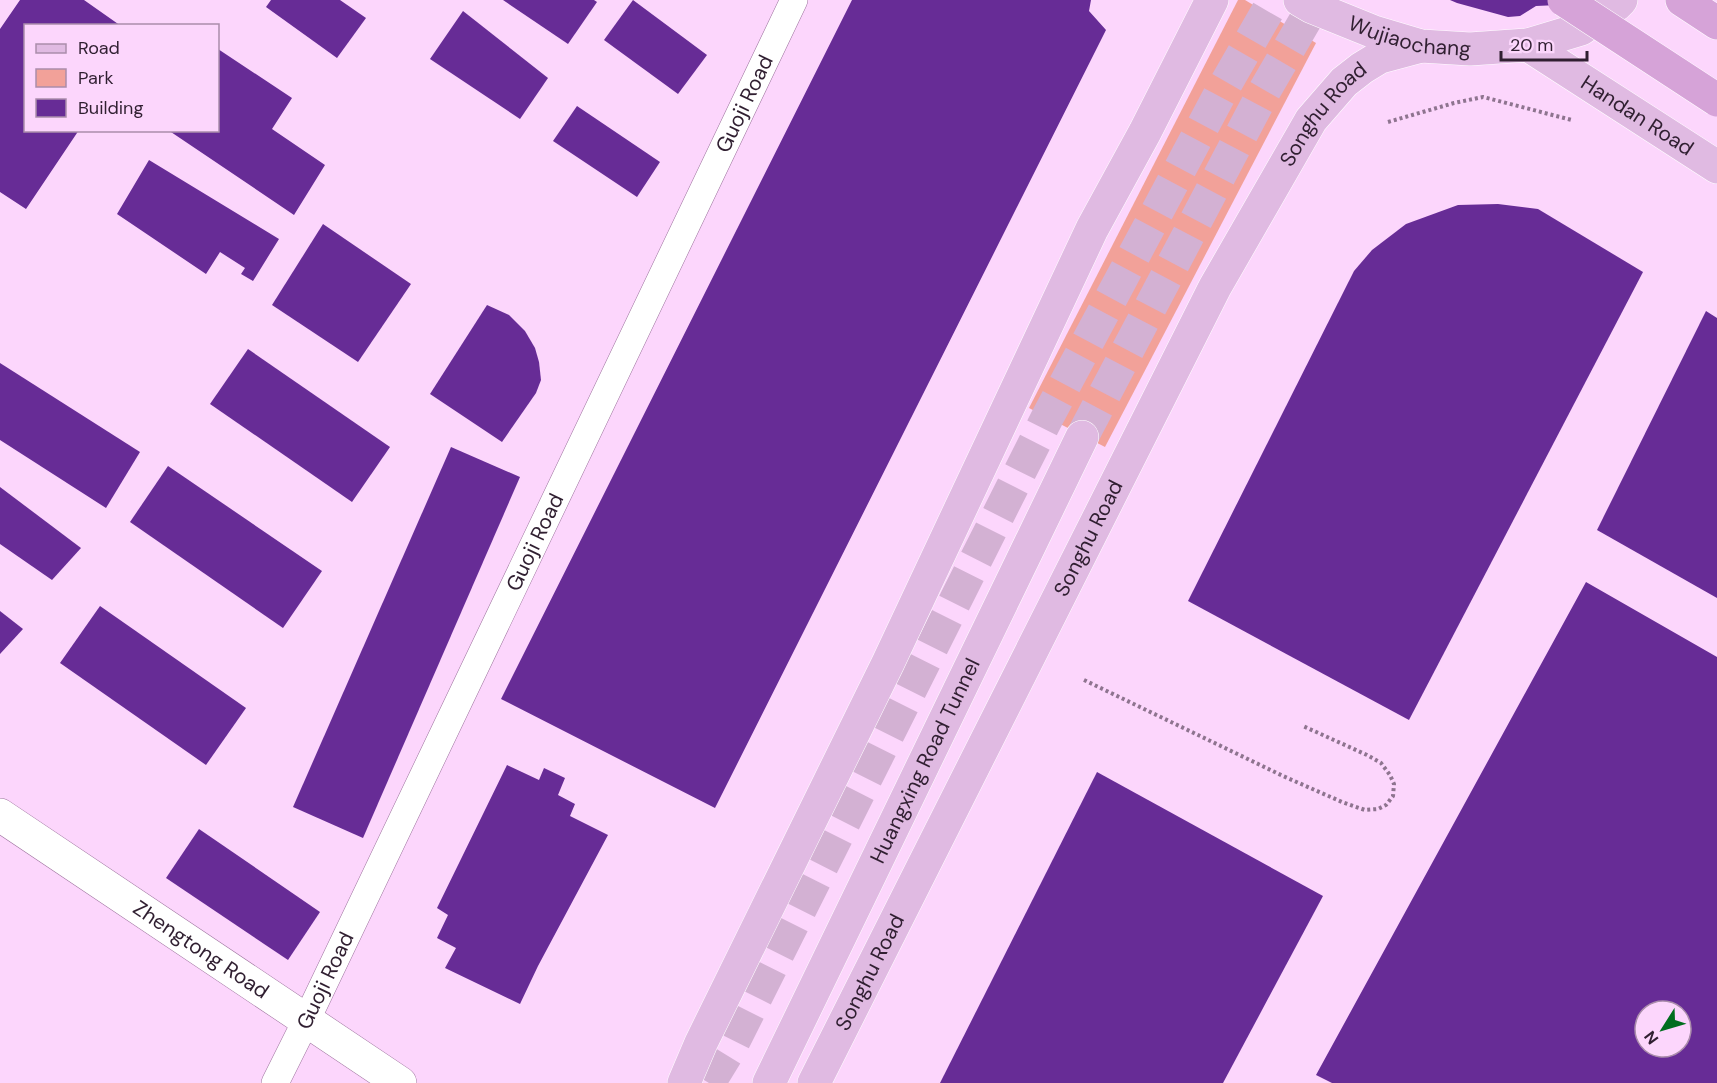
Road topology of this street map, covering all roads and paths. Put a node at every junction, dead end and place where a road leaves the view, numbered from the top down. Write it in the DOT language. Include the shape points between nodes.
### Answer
graph roads {
  1 [pos="794,0"];
  2 [pos="1212,0"];
  3 [pos="1300,0"];
  4 [pos="1564,0"];
  5 [pos="1620,0"];
  6 [pos="1683,0"];
  7 [pos="1717,23"];
  8 [pos="1527,45"];
  9 [pos="1421,46"];
  10 [pos="1717,100"];
  11 [pos="1572,120"];
  12 [pos="1388,122"];
  13 [pos="1717,167"];
  14 [pos="1082,437"];
  15 [pos="1084,681"];
  16 [pos="1303,726"];
  17 [pos="0,815"];
  18 [pos="306,1021"];
  19 [pos="275,1083"];
  20 [pos="400,1083"];
  21 [pos="684,1083"];
  22 [pos="769,1083"];
  23 [pos="814,1083"];
  1 -- 18 [label="street, Guoji Road"];
  2 -- 21 [label="main road" via="1092,230"];
  3 -- 9 [label="main road, Wujiaochang" via="1374,32"];
  4 -- 10 [label="highway, bridge"];
  5 -- 8 [label="main road, Wujiaochang" via="1581,29"];
  6 -- 7 [label="highway"];
  8 -- 9 [label="main road, Wujiaochang" via="1470,49"];
  8 -- 13 [label="main road, Handan Road"];
  9 -- 23 [label="main road, Songhu Road" via="1380,57 1362,68 1344,82 1311,120 1215,287"];
  11 -- 12 [label="path" via="1483,97"];
  14 -- 22 [label="main road, Huangxing Road Tunnel"];
  15 -- 16 [label="path" via="1342,802 1365,810 1386,805 1393,796 1394,784 1381,763"];
  17 -- 18 [label="street, Zhengtong Road"];
  18 -- 19 [label="street, Guoji Road"];
  18 -- 20 [label="street, Zhengtong Road"];
}
